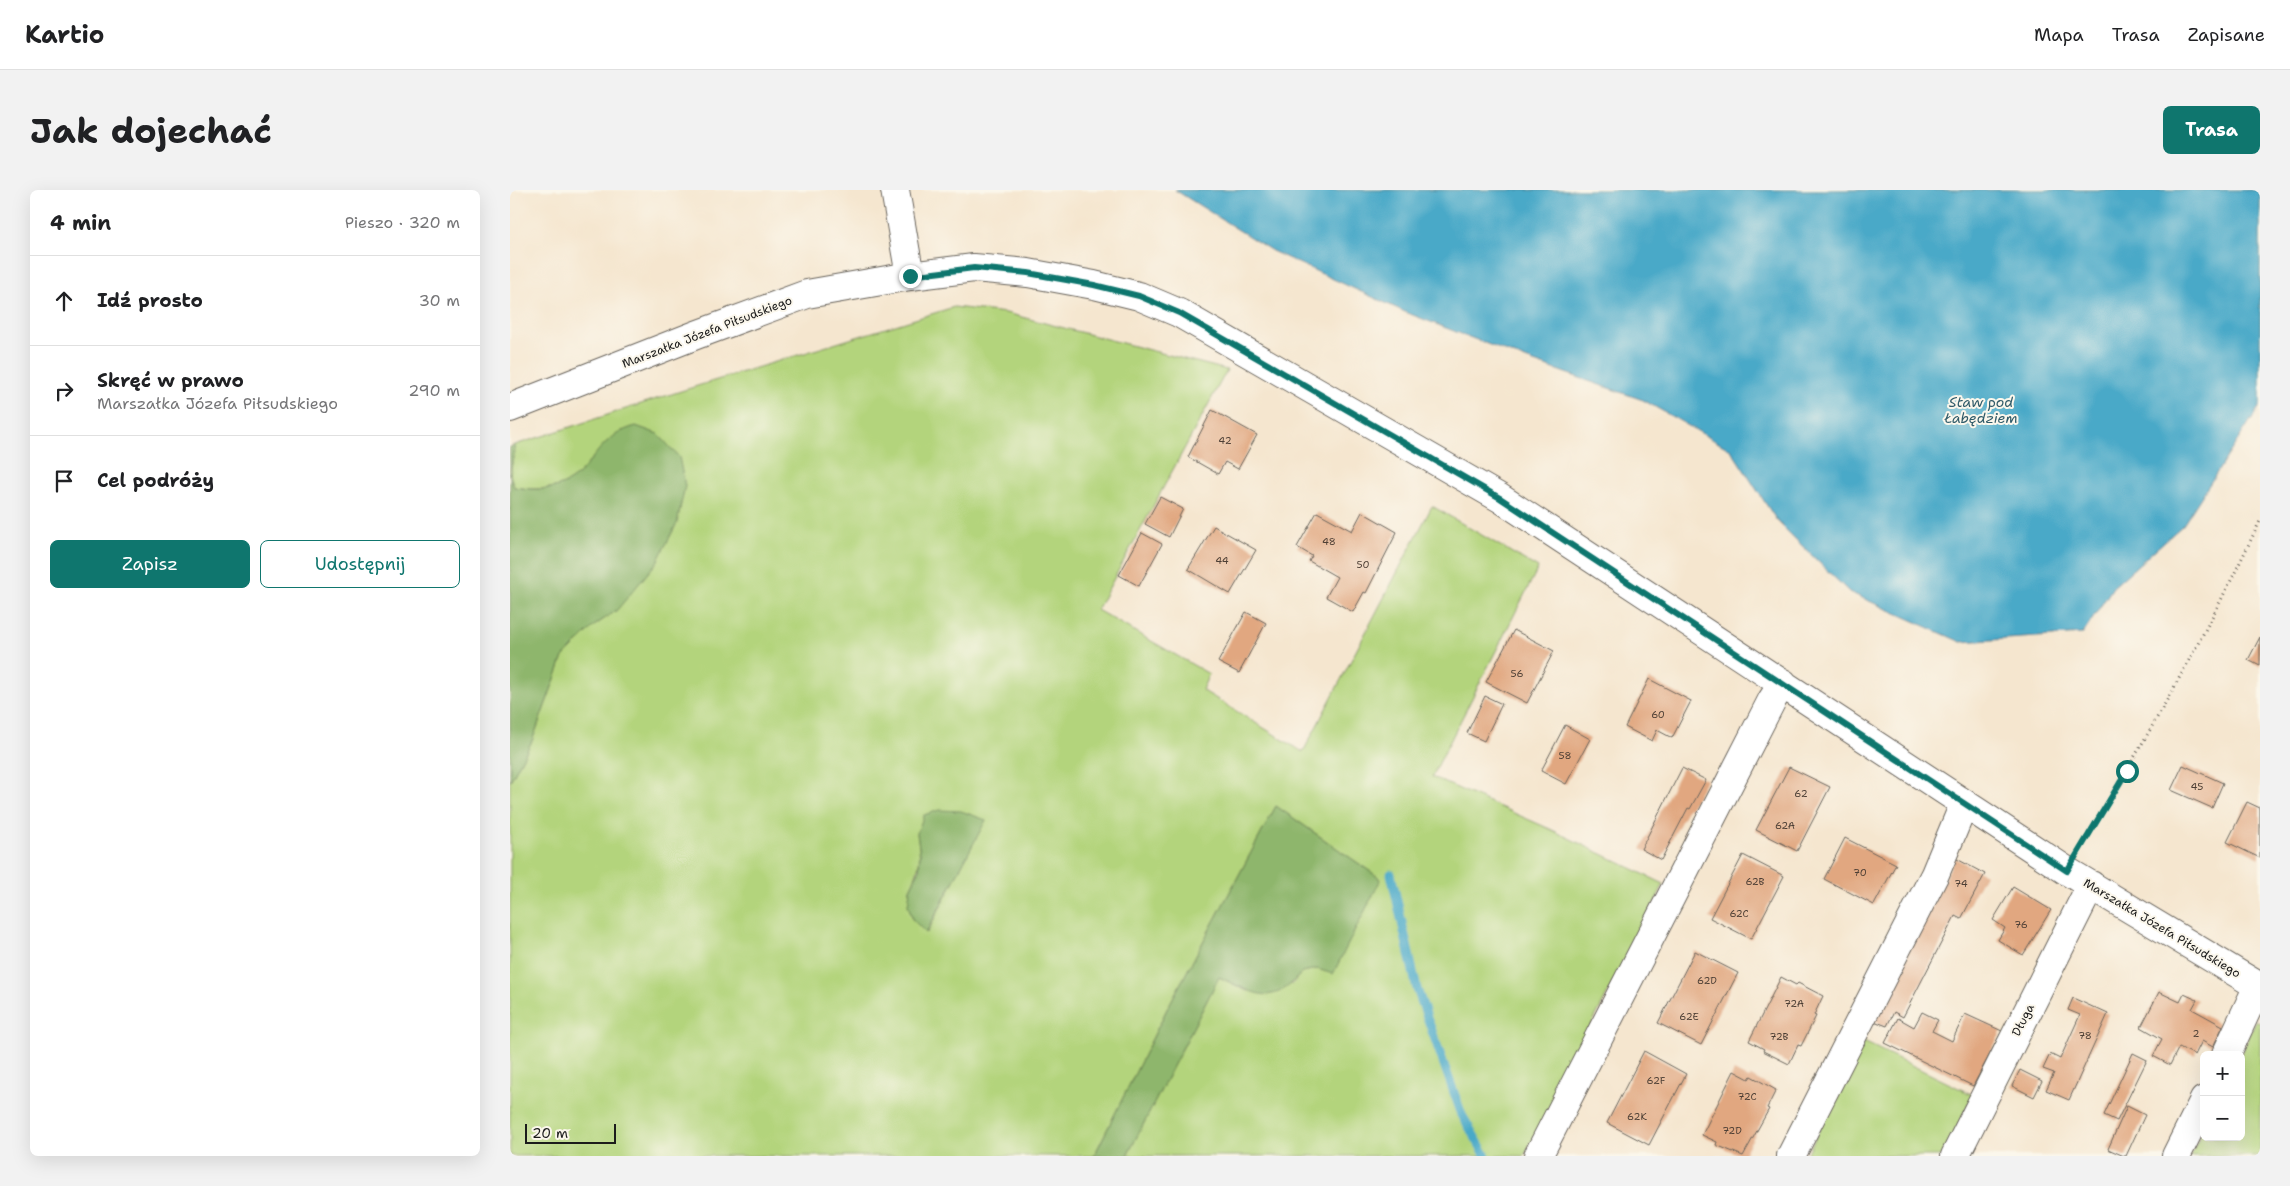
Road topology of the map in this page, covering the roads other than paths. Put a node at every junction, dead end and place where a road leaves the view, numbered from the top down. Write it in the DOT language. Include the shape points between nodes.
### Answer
graph roads {
  1 [pos="895,190"];
  2 [pos="910,276"];
  3 [pos="510,408"];
  4 [pos="1783,682"];
  5 [pos="1964,804"];
  6 [pos="2091,885"];
  7 [pos="2259,987"];
  8 [pos="2228,1051"];
  9 [pos="2200,1108"];
  10 [pos="1538,1156"];
  11 [pos="1791,1156"];
  12 [pos="1955,1156"];
  13 [pos="2176,1156"];
  1 -- 2 [label="street"];
  2 -- 3 [label="street, Marszałka Józefa Piłsudskiego" via="807,294"];
  2 -- 4 [label="street, Marszałka Józefa Piłsudskiego" via="974,268 1028,273 1139,296 1179,313 1500,498"];
  4 -- 5 [label="street, Marszałka Józefa Piłsudskiego"];
  4 -- 10 [label="street"];
  5 -- 6 [label="street, Marszałka Józefa Piłsudskiego"];
  5 -- 11 [label="street" via="1935,874"];
  6 -- 7 [label="street, Marszałka Józefa Piłsudskiego"];
  6 -- 12 [label="street, Długa"];
  7 -- 8 [label="street"];
  9 -- 13 [label="street"];
}
